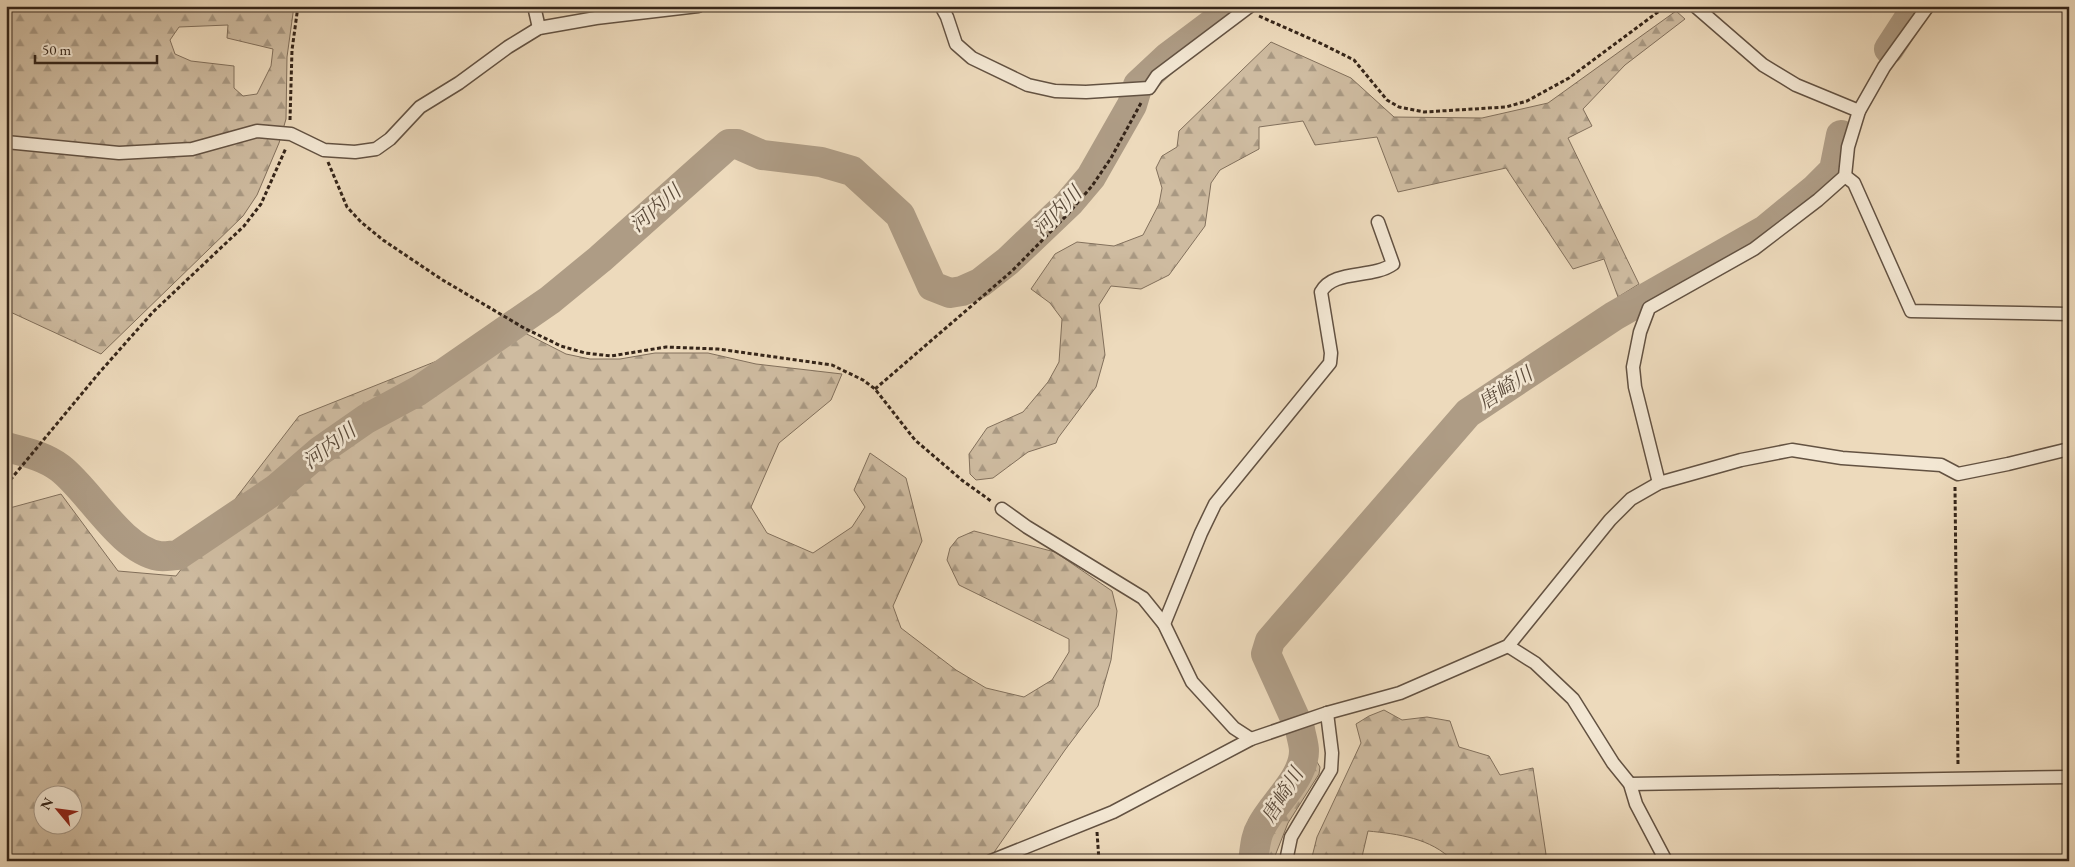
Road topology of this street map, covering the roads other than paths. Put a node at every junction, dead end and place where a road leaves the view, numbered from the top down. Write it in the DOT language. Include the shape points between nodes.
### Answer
graph roads {
  1 [pos="534,6"];
  2 [pos="698,6"];
  3 [pos="941,6"];
  4 [pos="1695,6"];
  5 [pos="1928,6"];
  6 [pos="1248,8"];
  7 [pos="539,28"];
  8 [pos="1859,111"];
  9 [pos="6,142"];
  10 [pos="1845,176"];
  11 [pos="1378,222"];
  12 [pos="2069,314"];
  13 [pos="2069,448"];
  14 [pos="1659,483"];
  15 [pos="1002,509"];
  16 [pos="1164,624"];
  17 [pos="1508,646"];
  18 [pos="1327,713"];
  19 [pos="1251,739"];
  20 [pos="2069,777"];
  21 [pos="1630,784"];
  22 [pos="991,861"];
  23 [pos="1286,861"];
  24 [pos="1666,861"];
  1 -- 7 [label="street"];
  2 -- 7 [label="street"];
  3 -- 6 [label="street" via="956,44 972,58 1028,85 1055,91 1086,92 1147,88 1162,72"];
  4 -- 8 [label="street" via="1763,65 1796,85"];
  5 -- 8 [label="street" via="1884,67"];
  7 -- 9 [label="street" via="420,107 376,149 355,152 324,150 291,134 257,130 192,149 119,153"];
  8 -- 10 [label="street" via="1848,147"];
  10 -- 12 [label="street" via="1854,183 1911,311"];
  10 -- 14 [label="street" via="1754,249 1649,308 1633,367"];
  11 -- 16 [label="street" via="1393,264 1384,270 1336,279 1326,284 1321,292 1330,363 1215,504"];
  13 -- 14 [label="street" via="1958,474 1941,465 1842,458 1792,450 1741,460"];
  14 -- 17 [label="street" via="1630,499 1610,520"];
  15 -- 16 [label="street" via="1143,598"];
  16 -- 19 [label="street" via="1192,682 1234,728"];
  17 -- 18 [label="street" via="1400,693"];
  17 -- 21 [label="street" via="1536,663 1572,699"];
  18 -- 19 [label="street"];
  18 -- 23 [label="street" via="1331,770 1291,837"];
  19 -- 22 [label="street" via="1113,812"];
  20 -- 21 [label="street"];
  21 -- 24 [label="street" via="1636,804"];
}
